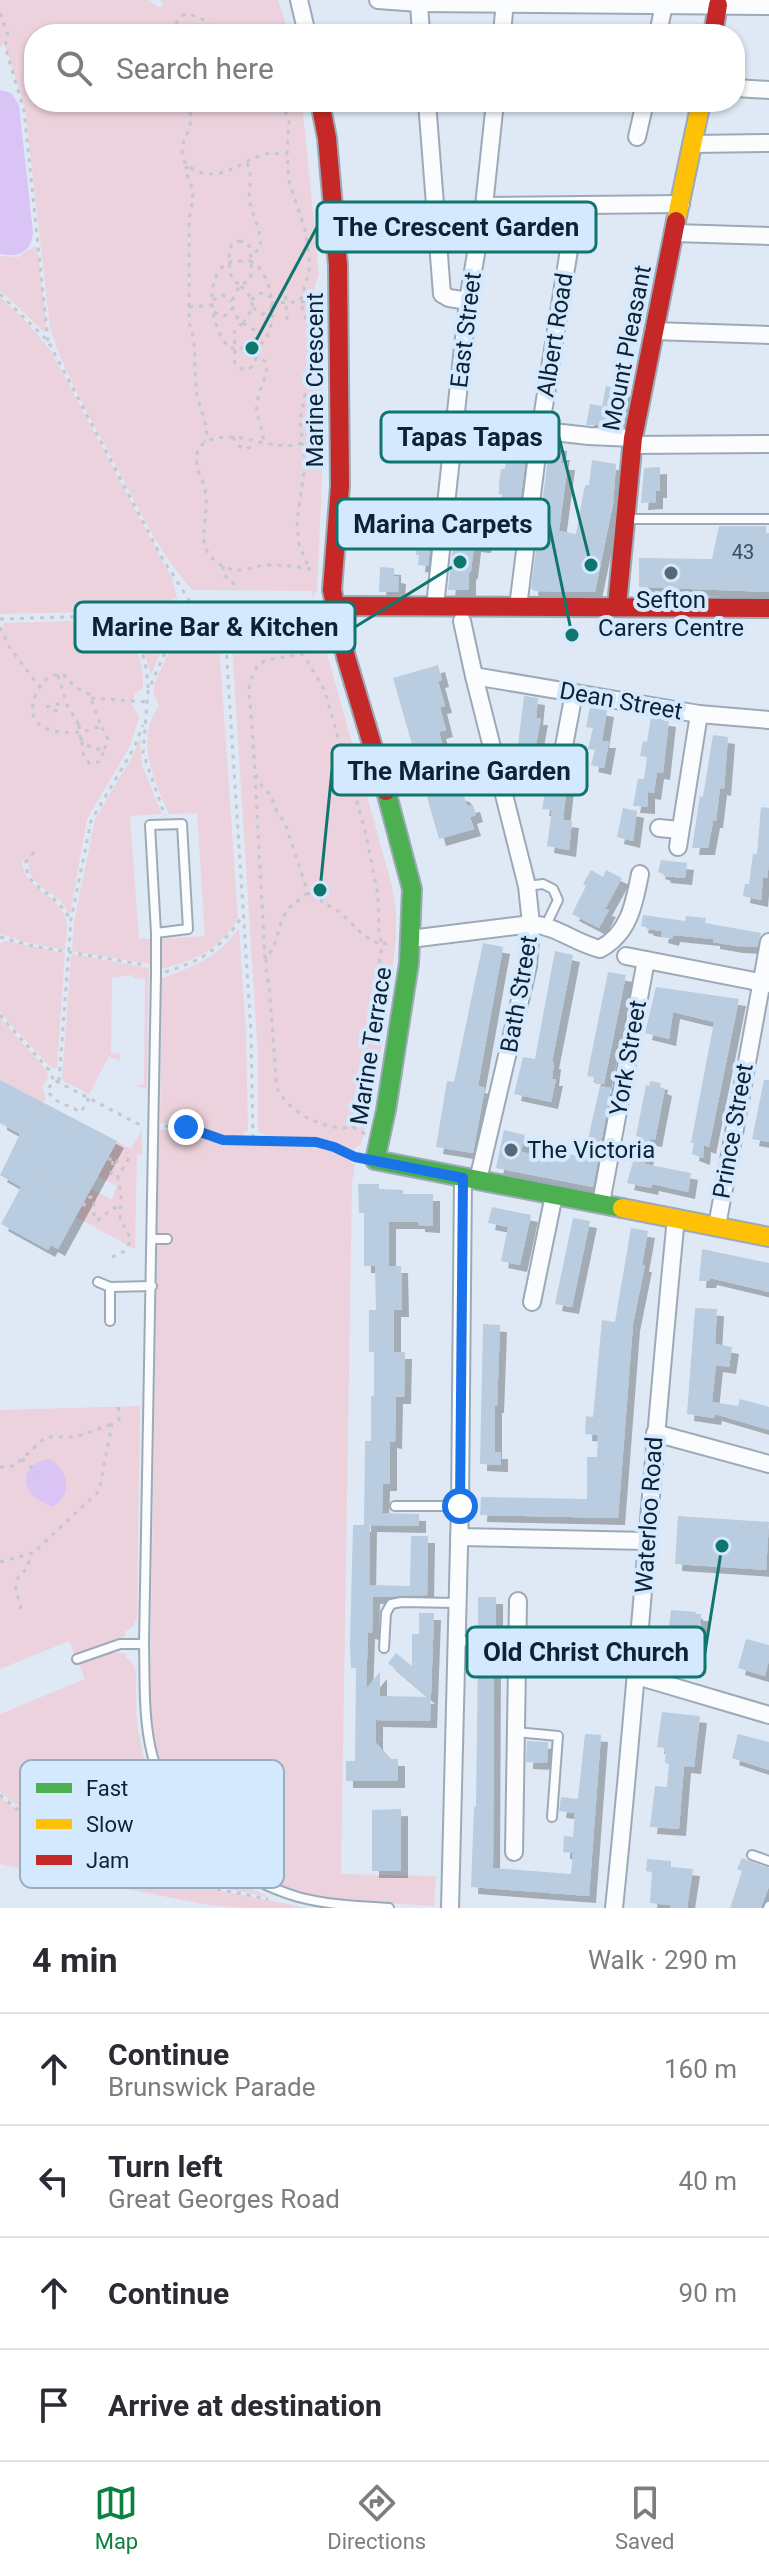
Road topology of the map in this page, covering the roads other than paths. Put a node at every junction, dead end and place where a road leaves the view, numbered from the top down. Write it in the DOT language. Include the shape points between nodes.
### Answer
graph roads {
  1 [pos="299,0"];
  2 [pos="378,0"];
  3 [pos="505,1"];
  4 [pos="718,2"];
  5 [pos="419,3"];
  6 [pos="612,3"];
  7 [pos="664,4"];
  8 [pos="769,6"];
  9 [pos="304,24"];
  10 [pos="420,24"];
  11 [pos="503,24"];
  12 [pos="660,24"];
  13 [pos="715,24"];
  14 [pos="745,89"];
  15 [pos="769,90"];
  16 [pos="322,112"];
  17 [pos="428,112"];
  18 [pos="494,112"];
  19 [pos="643,112"];
  20 [pos="699,112"];
  21 [pos="637,137"];
  22 [pos="769,141"];
  23 [pos="693,144"];
  24 [pos="681,204"];
  25 [pos="484,206"];
  26 [pos="576,206"];
  27 [pos="674,233"];
  28 [pos="769,236"];
  29 [pos="468,301"];
  30 [pos="653,331"];
  31 [pos="769,335"];
  32 [pos="455,421"];
  33 [pos="540,431"];
  34 [pos="632,442"];
  35 [pos="769,444"];
  36 [pos="624,519"];
  37 [pos="769,519"];
  38 [pos="435,606"];
  39 [pos="617,606"];
  40 [pos="518,607"];
  41 [pos="769,608"];
  42 [pos="335,610"];
  43 [pos="462,621"];
  44 [pos="474,676"];
  45 [pos="574,693"];
  46 [pos="699,714"];
  47 [pos="769,720"];
  48 [pos="544,762"];
  49 [pos="659,828"];
  50 [pos="640,874"];
  51 [pos="527,886"];
  52 [pos="538,925"];
  53 [pos="156,933"];
  54 [pos="410,939"];
  55 [pos="769,942"];
  56 [pos="626,956"];
  57 [pos="646,960"];
  58 [pos="764,983"];
  59 [pos="471,1179"];
  60 [pos="554,1195"];
  61 [pos="601,1203"];
  62 [pos="676,1218"];
  63 [pos="717,1226"];
  64 [pos="769,1237"];
  65 [pos="152,1239"];
  66 [pos="167,1239"];
  67 [pos="98,1282"];
  68 [pos="152,1286"];
  69 [pos="110,1287"];
  70 [pos="532,1302"];
  71 [pos="110,1321"];
  72 [pos="655,1433"];
  73 [pos="769,1464"];
  74 [pos="395,1506"];
  75 [pos="460,1506"];
  76 [pos="459,1537"];
  77 [pos="647,1541"];
  78 [pos="518,1601"];
  79 [pos="458,1603"];
  80 [pos="455,1641"];
  81 [pos="518,1643"];
  82 [pos="144,1644"];
  83 [pos="384,1648"];
  84 [pos="77,1659"];
  85 [pos="637,1676"];
  86 [pos="769,1715"];
  87 [pos="516,1732"];
  88 [pos="153,1760"];
  89 [pos="552,1817"];
  90 [pos="514,1852"];
  91 [pos="752,1855"];
  92 [pos="769,1861"];
  93 [pos="274,1888"];
  94 [pos="389,1908"];
  95 [pos="450,1908"];
  96 [pos="614,1908"];
  1 -- 9 [label="street"];
  2 -- 5 [label="street"];
  3 -- 5 [label="street"];
  3 -- 6 [label="street"];
  3 -- 11 [label="street"];
  4 -- 7 [label="street"];
  4 -- 8 [label="street"];
  4 -- 13 [label="street"];
  5 -- 10 [label="street"];
  6 -- 7 [label="street"];
  7 -- 12 [label="street"];
  14 -- 15 [label="street"];
  16 -- 42 [label="street, Marine Crescent" via="338,265"];
  17 -- 29 [label="street" via="442,294"];
  18 -- 25 [label="street, East Street"];
  19 -- 21 [label="street"];
  20 -- 23 [label="street, Mount Pleasant"];
  22 -- 23 [label="street"];
  23 -- 24 [label="street, Mount Pleasant"];
  24 -- 26 [label="street"];
  24 -- 27 [label="street, Mount Pleasant"];
  25 -- 26 [label="street"];
  25 -- 29 [label="street, East Street"];
  26 -- 33 [label="street, Albert Road"];
  27 -- 28 [label="street"];
  27 -- 30 [label="street, Mount Pleasant"];
  29 -- 32 [label="street, East Street"];
  30 -- 31 [label="street"];
  30 -- 34 [label="street, Mount Pleasant"];
  32 -- 33 [label="street"];
  32 -- 38 [label="street, East Street"];
  33 -- 34 [label="street"];
  33 -- 40 [label="street, Albert Road"];
  34 -- 35 [label="street"];
  34 -- 36 [label="street, Mount Pleasant"];
  36 -- 37 [label="lane"];
  36 -- 39 [label="street, Mount Pleasant"];
  38 -- 40 [label="street"];
  38 -- 42 [label="street"];
  39 -- 40 [label="street"];
  39 -- 41 [label="street"];
  42 -- 54 [label="street, Marine Terrace" via="412,889"];
  43 -- 44 [label="street, Bath Street"];
  44 -- 45 [label="street, Dean Street"];
  44 -- 51 [label="street, Bath Street"];
  45 -- 46 [label="street, Dean Street"];
  45 -- 48 [label="street" via="567,763"];
  46 -- 47 [label="street, Dean Street"];
  46 -- 49 [label="street" via="678,839"];
  50 -- 52 [label="street" via="622,931 600,949"];
  51 -- 52 [label="street, Bath Street"];
  51 -- 52 [label="lane" via="543,884 558,900"];
  52 -- 54 [label="street, Marine Terrace"];
  52 -- 59 [label="street, Bath Street" via="483,1169"];
  53 -- 53 [label="lane" via="150,825 182,824 188,929"];
  53 -- 65 [label="lane"];
  54 -- 59 [label="street, Marine Terrace" via="375,1160"];
  55 -- 58 [label="street, Prince Street"];
  56 -- 57 [label="street"];
  57 -- 58 [label="street"];
  57 -- 61 [label="street, York Street"];
  58 -- 63 [label="street, Prince Street"];
  59 -- 60 [label="street"];
  59 -- 75 [label="street, Bath Street"];
  60 -- 61 [label="street"];
  60 -- 70 [label="street"];
  61 -- 62 [label="street"];
  62 -- 63 [label="street"];
  62 -- 72 [label="street, Waterloo Road"];
  63 -- 64 [label="street"];
  65 -- 66 [label="lane"];
  65 -- 68 [label="lane"];
  67 -- 69 [label="lane"];
  68 -- 69 [label="lane"];
  68 -- 82 [label="lane"];
  69 -- 71 [label="lane"];
  72 -- 73 [label="street"];
  72 -- 77 [label="street, Waterloo Road"];
  74 -- 75 [label="lane"];
  75 -- 76 [label="street, Bath Street"];
  76 -- 77 [label="street"];
  76 -- 79 [label="street, Bath Street"];
  77 -- 85 [label="street, Waterloo Road"];
  78 -- 81 [label="street"];
  79 -- 80 [label="street, Bath Street"];
  79 -- 83 [label="lane" via="391,1604"];
  80 -- 81 [label="lane"];
  80 -- 95 [label="street, Bath Street"];
  81 -- 87 [label="street"];
  82 -- 84 [label="lane" via="120,1644"];
  82 -- 88 [label="lane" via="145,1709"];
  85 -- 86 [label="street"];
  85 -- 96 [label="street, Waterloo Road"];
  87 -- 89 [label="lane" via="558,1736"];
  87 -- 90 [label="street"];
  91 -- 92 [label="lane"];
  93 -- 94 [label="lane" via="337,1905"];
}
